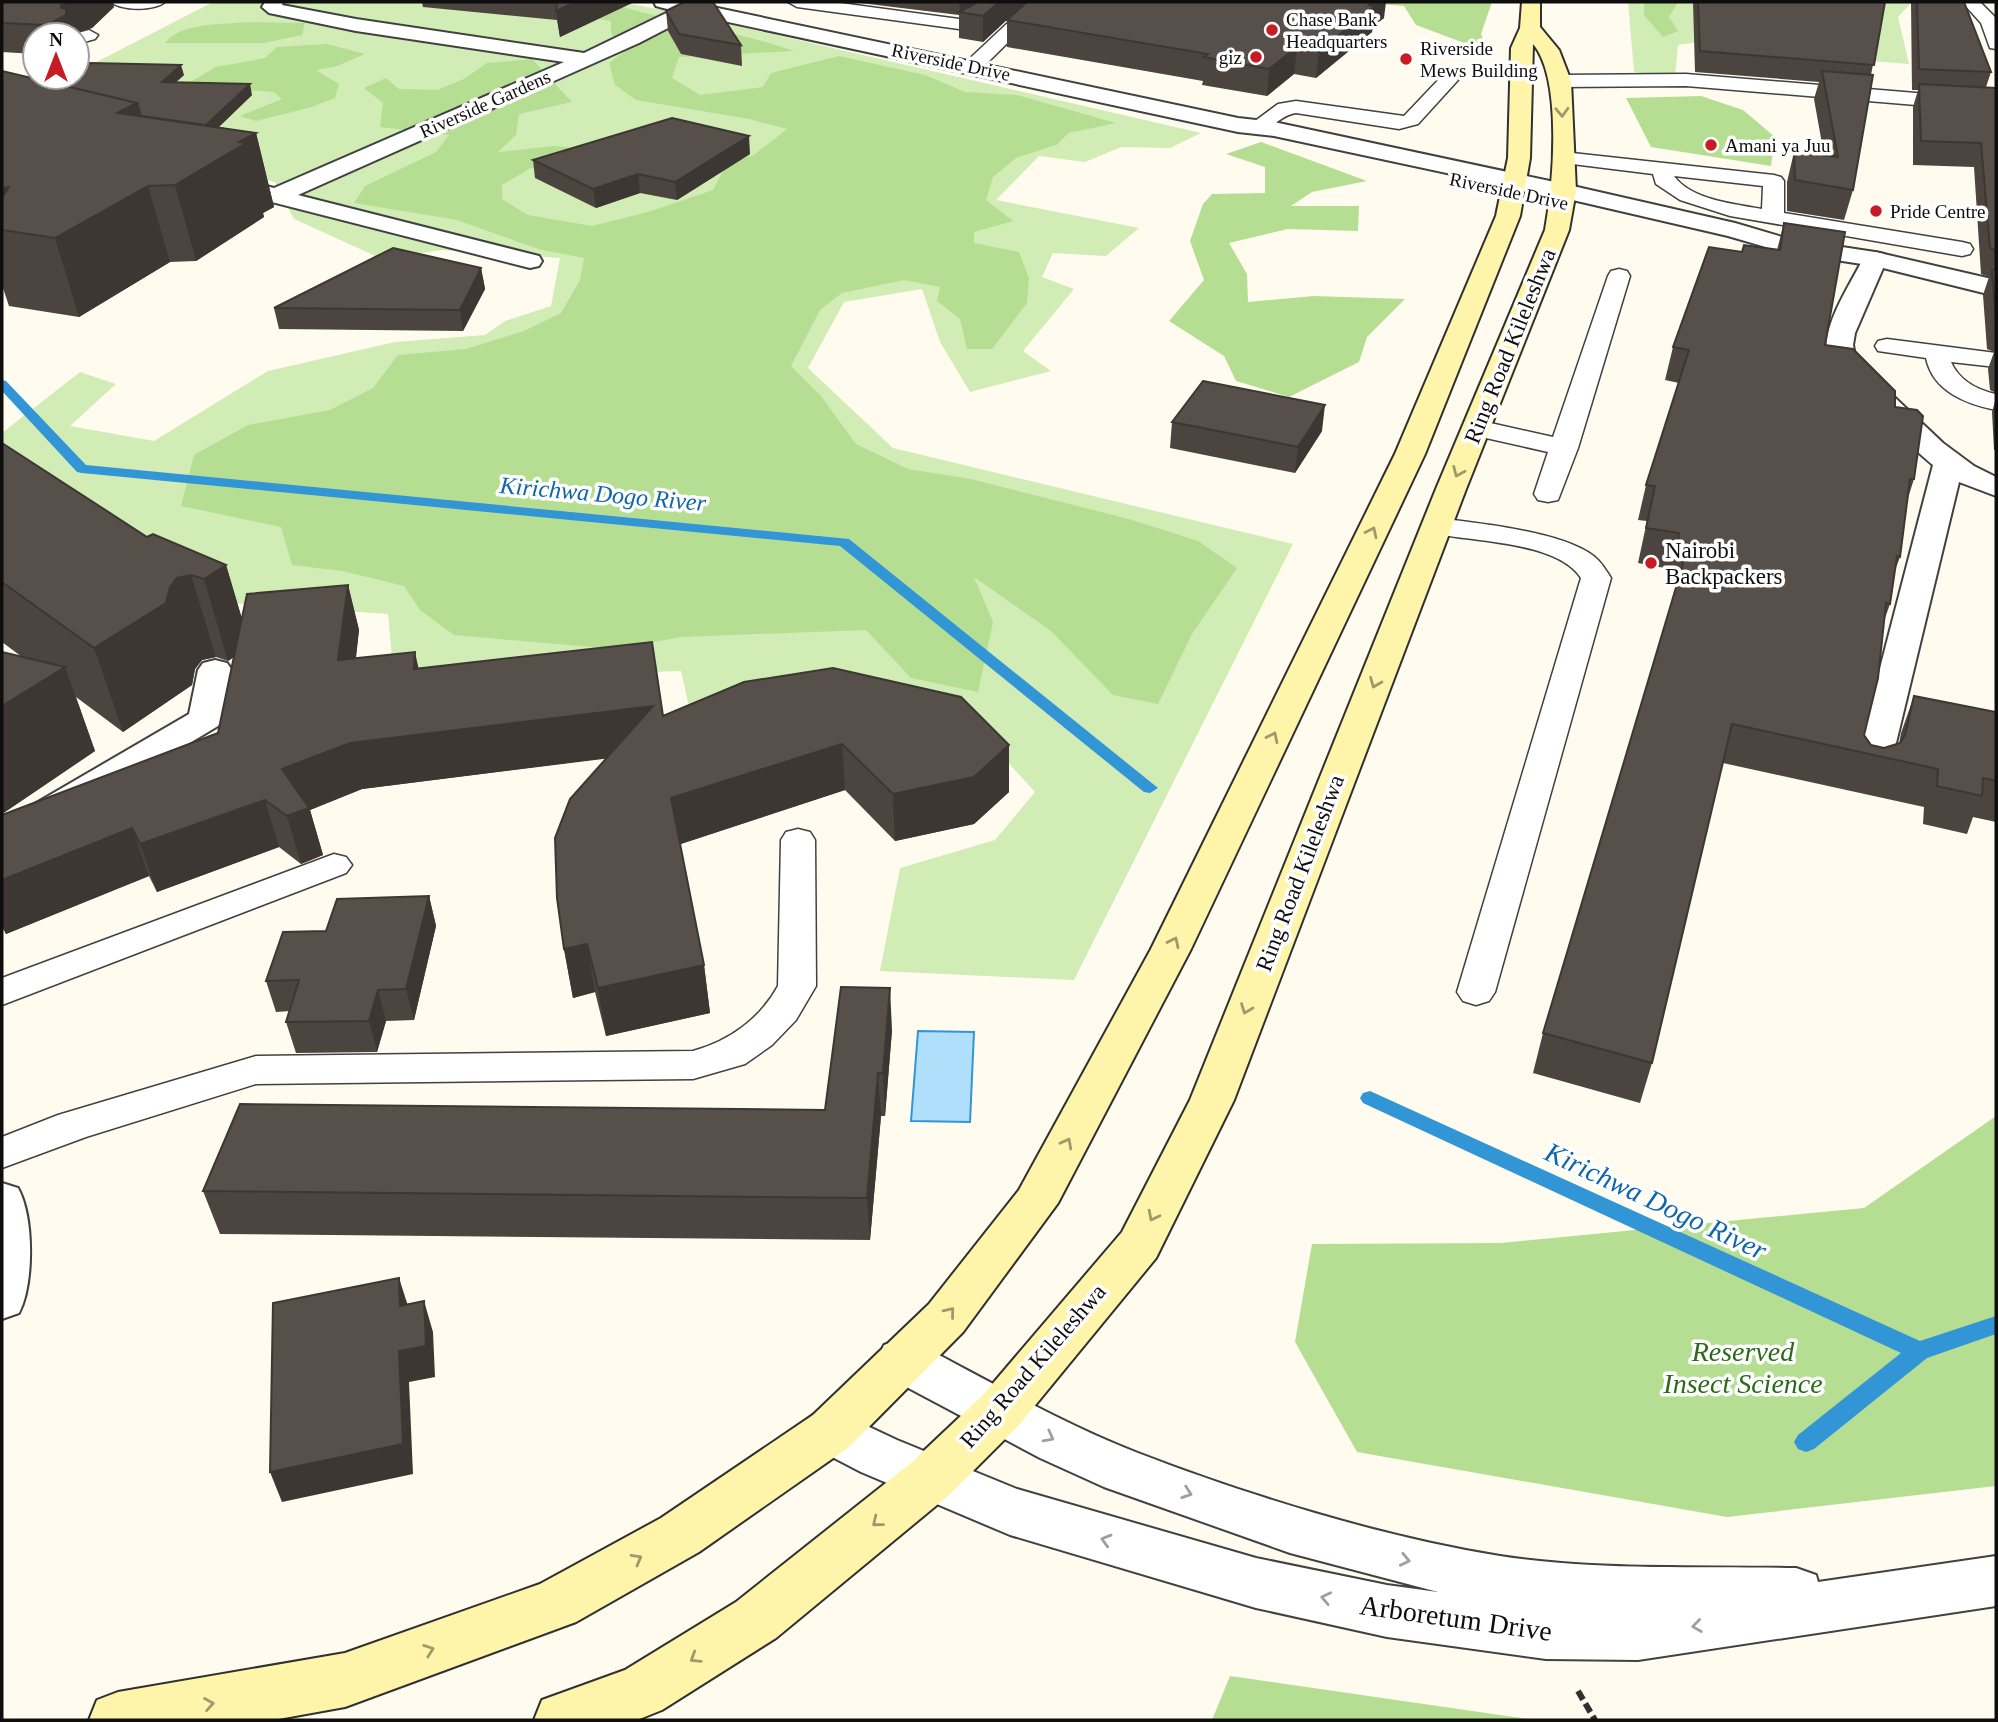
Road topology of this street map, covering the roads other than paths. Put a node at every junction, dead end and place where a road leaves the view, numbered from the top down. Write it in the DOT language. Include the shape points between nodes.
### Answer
graph roads {
  1 [pos="120,2"];
  2 [pos="156,2"];
  3 [pos="274,2"];
  4 [pos="663,2"];
  5 [pos="797,2"];
  6 [pos="994,2"];
  7 [pos="1040,2"];
  8 [pos="1531,2"];
  9 [pos="1970,2"];
  10 [pos="692,8"];
  11 [pos="863,11"];
  12 [pos="1530,28"];
  13 [pos="827,36"];
  14 [pos="1996,44"];
  15 [pos="587,59"];
  16 [pos="972,67"];
  17 [pos="1449,80"];
  18 [pos="1561,81"];
  19 [pos="21,89"];
  20 [pos="2,98"];
  21 [pos="1996,102"];
  22 [pos="1248,126"];
  23 [pos="1563,158"];
  24 [pos="1664,169"];
  25 [pos="203,177"];
  26 [pos="1515,186"];
  27 [pos="276,196"];
  28 [pos="1563,197"];
  29 [pos="1773,218"];
  30 [pos="1880,248"];
  31 [pos="1962,249"];
  32 [pos="530,261"];
  33 [pos="1619,276"];
  34 [pos="1996,288"];
  35 [pos="1887,346"];
  36 [pos="1938,352"];
  37 [pos="1996,360"];
  38 [pos="1996,402"];
  39 [pos="1477,428"];
  40 [pos="1565,448"];
  41 [pos="1949,461"];
  42 [pos="1996,487"];
  43 [pos="1548,494"];
  44 [pos="1437,526"];
  45 [pos="215,670"];
  46 [pos="1871,772"];
  47 [pos="2,839"];
  48 [pos="799,840"];
  49 [pos="334,865"];
  50 [pos="2,992"];
  51 [pos="1476,992"];
  52 [pos="2,1153"];
  53 [pos="2,1201"];
  54 [pos="2,1299"];
  55 [pos="902,1360"];
  56 [pos="1001,1410"];
  57 [pos="831,1431"];
  58 [pos="930,1479"];
  59 [pos="1996,1581"];
  60 [pos="1910,1595"];
  61 [pos="118,1720"];
  62 [pos="563,1720"];
  1 -- 2 [label="lane"];
  3 -- 15 [label="street" via="276,9 321,19"];
  4 -- 10 [label="street, Riverside Drive"];
  5 -- 11 [label="lane"];
  6 -- 11 [label="lane" via="971,21 959,24"];
  7 -- 16 [label="lane"];
  8 -- 12 [label="main road"];
  9 -- 14 [label="lane" via="1989,21"];
  10 -- 13 [label="street, Riverside Drive"];
  10 -- 15 [label="street, Riverside Gardens"];
  11 -- 13 [label="lane"];
  12 -- 18 [label="main road" via="1549,50"];
  12 -- 26 [label="main road" via="1521,48"];
  13 -- 16 [label="street, Riverside Drive"];
  15 -- 27 [label="street, Riverside Gardens"];
  16 -- 22 [label="street, Riverside Drive"];
  17 -- 22 [label="lane" via="1411,120 1399,123 1296,107"];
  18 -- 21 [label="lane" via="1686,80"];
  18 -- 23 [label="main road, Ring Road Kileleshwa, one-way"];
  19 -- 20 [label="lane"];
  22 -- 26 [label="street, Riverside Drive" via="1259,134"];
  23 -- 24 [label="lane"];
  23 -- 28 [label="main road, Ring Road Kileleshwa"];
  24 -- 29 [label="lane" via="1663,180 1684,194"];
  24 -- 29 [label="lane" via="1774,181"];
  25 -- 27 [label="street"];
  26 -- 28 [label="street, Riverside Drive"];
  55 -- 26 [label="main road, one-way" via="946,1318 1035,1203 1171,949 1410,454 1508,216"];
  27 -- 32 [label="street"];
  28 -- 30 [label="street, Riverside Drive" via="1717,236 1783,245"];
  28 -- 39 [label="main road, Ring Road Kileleshwa" via="1557,230"];
  29 -- 30 [label="lane"];
  30 -- 31 [label="lane"];
  30 -- 34 [label="street, Riverside Drive"];
  30 -- 41 [label="street" via="1840,339 1840,353 1848,370"];
  33 -- 40 [label="lane"];
  35 -- 36 [label="lane"];
  36 -- 37 [label="lane"];
  36 -- 38 [label="lane" via="1945,378"];
  39 -- 40 [label="lane"];
  39 -- 44 [label="main road, Ring Road Kileleshwa, one-way"];
  40 -- 43 [label="lane"];
  41 -- 42 [label="street"];
  41 -- 46 [label="street"];
  44 -- 51 [label="lane" via="1553,548 1589,566 1596,578"];
  44 -- 56 [label="main road, Ring Road Kileleshwa, one-way" via="1212,1100 1139,1245"];
  45 -- 47 [label="street" via="206,719"];
  48 -- 52 [label="lane" via="797,985 783,1011 731,1054 693,1065 256,1070 72,1126"];
  49 -- 50 [label="lane"];
  53 -- 54 [label="street" via="6,1238"];
  55 -- 56 [label="street"];
  55 -- 57 [label="main road"];
  56 -- 58 [label="main road, Ring Road Kileleshwa"];
  56 -- 60 [label="street, one-way" via="1123,1471 1290,1529 1500,1581 1602,1590"];
  57 -- 58 [label="street, Arboretum Drive"];
  61 -- 57 [label="main road, one-way" via="345,1680 556,1604 680,1535"];
  60 -- 58 [label="street, Arboretum Drive, one-way" via="1638,1634 1546,1633 1387,1611 1255,1583 1010,1511"];
  58 -- 62 [label="main road, Ring Road Kileleshwa, one-way" via="756,1620 642,1691"];
  59 -- 60 [label="street, Arboretum Drive"];
}
